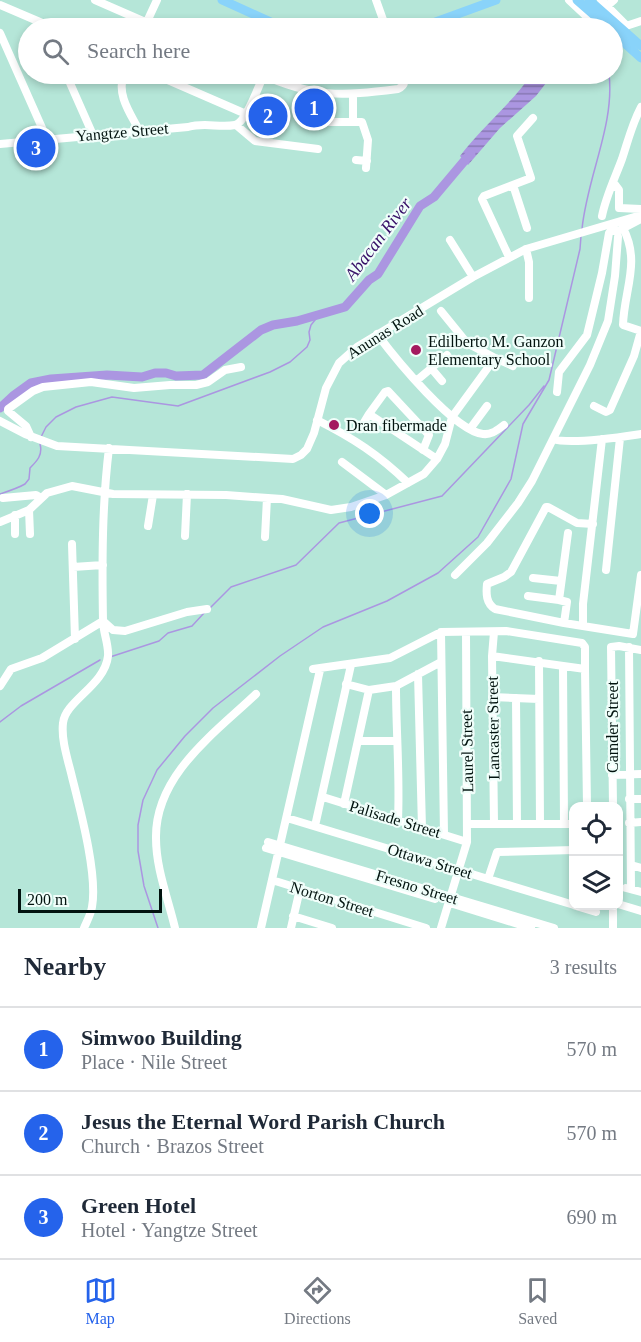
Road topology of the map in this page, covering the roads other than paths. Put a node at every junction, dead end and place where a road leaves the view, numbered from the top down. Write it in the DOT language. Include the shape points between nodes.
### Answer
graph roads {
  1 [pos="95,0"];
  2 [pos="157,0"];
  3 [pos="222,0"];
  4 [pos="376,0"];
  5 [pos="569,0"];
  6 [pos="577,0"];
  7 [pos="589,0"];
  8 [pos="614,0"];
  9 [pos="491,1"];
  10 [pos="604,3"];
  11 [pos="0,5"];
  12 [pos="28,18"];
  13 [pos="130,18"];
  14 [pos="149,18"];
  15 [pos="262,18"];
  16 [pos="382,18"];
  17 [pos="446,18"];
  18 [pos="588,18"];
  19 [pos="597,18"];
  20 [pos="609,18"];
  21 [pos="619,18"];
  22 [pos="641,21"];
  23 [pos="623,22"];
  24 [pos="627,26"];
  25 [pos="623,27"];
  26 [pos="623,30"];
  27 [pos="0,33"];
  28 [pos="623,41"];
  29 [pos="641,46"];
  30 [pos="641,58"];
  31 [pos="18,74"];
  32 [pos="22,84"];
  33 [pos="70,84"];
  34 [pos="122,84"];
  35 [pos="173,84"];
  36 [pos="258,84"];
  37 [pos="287,84"];
  38 [pos="404,84"];
  39 [pos="353,94"];
  40 [pos="641,106"];
  41 [pos="533,118"];
  42 [pos="242,120"];
  43 [pos="321,122"];
  44 [pos="353,122"];
  45 [pos="139,130"];
  46 [pos="93,135"];
  47 [pos="46,139"];
  48 [pos="1,142"];
  49 [pos="318,149"];
  50 [pos="356,160"];
  51 [pos="613,182"];
  52 [pos="513,185"];
  53 [pos="640,213"];
  54 [pos="602,216"];
  55 [pos="527,228"];
  56 [pos="623,228"];
  57 [pos="618,237"];
  58 [pos="450,240"];
  59 [pos="527,248"];
  60 [pos="509,257"];
  61 [pos="473,277"];
  62 [pos="529,298"];
  63 [pos="441,311"];
  64 [pos="641,331"];
  65 [pos="377,334"];
  66 [pos="447,355"];
  67 [pos="495,358"];
  68 [pos="513,366"];
  69 [pos="241,367"];
  70 [pos="431,368"];
  71 [pos="416,381"];
  72 [pos="442,381"];
  73 [pos="556,392"];
  74 [pos="487,406"];
  75 [pos="594,406"];
  76 [pos="369,414"];
  77 [pos="452,417"];
  78 [pos="317,420"];
  79 [pos="1,422"];
  80 [pos="363,424"];
  81 [pos="504,425"];
  82 [pos="470,429"];
  83 [pos="641,434"];
  84 [pos="32,437"];
  85 [pos="620,438"];
  86 [pos="553,439"];
  87 [pos="602,439"];
  88 [pos="108,448"];
  89 [pos="423,450"];
  90 [pos="437,459"];
  91 [pos="342,462"];
  92 [pos="408,483"];
  93 [pos="104,493"];
  94 [pos="187,494"];
  95 [pos="153,495"];
  96 [pos="386,495"];
  97 [pos="3,498"];
  98 [pos="41,498"];
  99 [pos="267,498"];
  100 [pos="29,510"];
  101 [pos="15,515"];
  102 [pos="0,522"];
  103 [pos="593,524"];
  104 [pos="148,526"];
  105 [pos="568,533"];
  106 [pos="15,534"];
  107 [pos="30,534"];
  108 [pos="185,536"];
  109 [pos="266,537"];
  110 [pos="72,544"];
  111 [pos="103,565"];
  112 [pos="73,567"];
  113 [pos="606,570"];
  114 [pos="455,575"];
  115 [pos="641,575"];
  116 [pos="533,578"];
  117 [pos="561,581"];
  118 [pos="528,596"];
  119 [pos="559,600"];
  120 [pos="207,609"];
  121 [pos="103,621"];
  122 [pos="564,623"];
  123 [pos="583,626"];
  124 [pos="441,632"];
  125 [pos="465,632"];
  126 [pos="494,632"];
  127 [pos="637,634"];
  128 [pos="75,639"];
  129 [pos="629,647"];
  130 [pos="641,650"];
  131 [pos="492,656"];
  132 [pos="539,661"];
  133 [pos="441,662"];
  134 [pos="351,665"];
  135 [pos="564,666"];
  136 [pos="585,669"];
  137 [pos="418,674"];
  138 [pos="346,684"];
  139 [pos="0,686"];
  140 [pos="396,686"];
  141 [pos="369,690"];
  142 [pos="256,694"];
  143 [pos="492,697"];
  144 [pos="516,698"];
  145 [pos="539,699"];
  146 [pos="359,741"];
  147 [pos="397,741"];
  148 [pos="630,774"];
  149 [pos="641,774"];
  150 [pos="612,775"];
  151 [pos="322,797"];
  152 [pos="629,799"];
  153 [pos="641,799"];
  154 [pos="586,802"];
  155 [pos="613,802"];
  156 [pos="344,804"];
  157 [pos="286,819"];
  158 [pos="398,820"];
  159 [pos="641,822"];
  160 [pos="629,823"];
  161 [pos="468,824"];
  162 [pos="494,824"];
  163 [pos="517,824"];
  164 [pos="540,824"];
  165 [pos="564,824"];
  166 [pos="569,824"];
  167 [pos="315,826"];
  168 [pos="422,828"];
  169 [pos="444,834"];
  170 [pos="467,842"];
  171 [pos="267,845"];
  172 [pos="280,849"];
  173 [pos="569,850"];
  174 [pos="631,865"];
  175 [pos="641,868"];
  176 [pos="459,870"];
  177 [pos="488,879"];
  178 [pos="272,880"];
  179 [pos="300,889"];
  180 [pos="641,892"];
  181 [pos="449,900"];
  182 [pos="569,903"];
  183 [pos="623,906"];
  184 [pos="613,910"];
  185 [pos="641,911"];
  186 [pos="293,916"];
  187 [pos="411,926"];
  188 [pos="84,928"];
  189 [pos="176,928"];
  190 [pos="261,928"];
  191 [pos="291,928"];
  192 [pos="332,928"];
  193 [pos="426,928"];
  194 [pos="441,928"];
  195 [pos="531,928"];
  196 [pos="554,928"];
  197 [pos="613,928"];
  1 -- 13 [label="street"];
  2 -- 14 [label="street"];
  3 -- 15 [label="main road"];
  4 -- 16 [label="street"];
  5 -- 18 [label="street"];
  6 -- 19 [label="main road"];
  7 -- 20 [label="main road"];
  8 -- 10 [label="street"];
  9 -- 17 [label="main road"];
  10 -- 21 [label="street"];
  11 -- 12 [label="street"];
  22 -- 24 [label="street"];
  23 -- 24 [label="street"];
  24 -- 25 [label="street"];
  26 -- 29 [label="main road"];
  27 -- 31 [label="street"];
  28 -- 30 [label="main road"];
  32 -- 47 [label="street"];
  33 -- 46 [label="street"];
  34 -- 45 [label="street"];
  35 -- 42 [label="street"];
  36 -- 42 [label="street"];
  37 -- 39 [label="street" via="334,95"];
  38 -- 39 [label="street" via="398,89"];
  39 -- 44 [label="street"];
  40 -- 51 [label="street"];
  41 -- 52 [label="street" via="517,136 532,178"];
  42 -- 45 [label="street, Yangtze Street"];
  42 -- 49 [label="street" via="255,141"];
  43 -- 44 [label="street"];
  44 -- 50 [label="street" via="362,122 368,140 367,165"];
  45 -- 46 [label="street, Yangtze Street"];
  46 -- 47 [label="street, Yangtze Street"];
  47 -- 48 [label="street, Yangtze Street"];
  51 -- 53 [label="street" via="619,190 619,208"];
  51 -- 54 [label="street"];
  52 -- 55 [label="street"];
  52 -- 60 [label="street" via="482,199"];
  53 -- 56 [label="street" via="638,222"];
  53 -- 59 [label="street, Anunas Road"];
  56 -- 64 [label="street" via="634,271 623,322 625,327"];
  56 -- 73 [label="street" via="609,233 587,335 559,372"];
  57 -- 86 [label="street" via="608,321"];
  58 -- 61 [label="street"];
  59 -- 60 [label="street, Anunas Road"];
  59 -- 62 [label="street"];
  60 -- 61 [label="street, Anunas Road"];
  61 -- 65 [label="street, Anunas Road"];
  63 -- 67 [label="street" via="467,343"];
  64 -- 75 [label="street" via="610,410"];
  65 -- 71 [label="street"];
  65 -- 78 [label="street, Anunas Road" via="339,363 326,388"];
  66 -- 70 [label="street"];
  67 -- 68 [label="street"];
  67 -- 77 [label="street"];
  69 -- 84 [label="street" via="225,369 196,386 134,388 91,382 43,387 8,409"];
  70 -- 71 [label="street"];
  70 -- 72 [label="street"];
  71 -- 77 [label="street"];
  74 -- 82 [label="street"];
  76 -- 80 [label="street"];
  76 -- 89 [label="street"];
  76 -- 89 [label="street" via="388,391 429,435"];
  77 -- 82 [label="street"];
  77 -- 90 [label="street"];
  78 -- 88 [label="street, Anunas Road" via="307,449 293,459"];
  78 -- 92 [label="street" via="361,443"];
  79 -- 84 [label="street, Anunas Road"];
  81 -- 82 [label="street" via="488,434"];
  83 -- 85 [label="street"];
  84 -- 88 [label="street, Anunas Road" via="57,446"];
  85 -- 87 [label="street"];
  85 -- 113 [label="street"];
  86 -- 87 [label="street"];
  86 -- 114 [label="street" via="518,503 488,543"];
  87 -- 103 [label="street"];
  88 -- 93 [label="street"];
  89 -- 90 [label="street"];
  90 -- 92 [label="street" via="424,474"];
  91 -- 96 [label="street"];
  92 -- 96 [label="street"];
  93 -- 95 [label="street"];
  93 -- 98 [label="street" via="68,486"];
  93 -- 111 [label="street"];
  94 -- 95 [label="street"];
  94 -- 99 [label="street"];
  94 -- 108 [label="street"];
  95 -- 104 [label="street"];
  96 -- 99 [label="street" via="331,510"];
  97 -- 98 [label="street"];
  98 -- 100 [label="street"];
  99 -- 109 [label="street"];
  100 -- 101 [label="street"];
  100 -- 107 [label="street"];
  101 -- 102 [label="street"];
  101 -- 106 [label="street"];
  103 -- 122 [label="street" via="577,524 546,507 510,572 487,584 487,599 495,609"];
  103 -- 123 [label="street"];
  105 -- 117 [label="street"];
  110 -- 112 [label="street"];
  111 -- 112 [label="street"];
  111 -- 121 [label="street"];
  112 -- 128 [label="street"];
  115 -- 127 [label="street"];
  116 -- 117 [label="street"];
  117 -- 119 [label="street"];
  118 -- 119 [label="street"];
  119 -- 122 [label="street" via="567,602"];
  120 -- 121 [label="street" via="125,632 113,630"];
  121 -- 128 [label="street"];
  121 -- 188 [label="street" via="107,662 93,686 68,712 63,725 92,879 92,906"];
  122 -- 123 [label="street"];
  123 -- 127 [label="street"];
  124 -- 125 [label="street"];
  124 -- 133 [label="street"];
  124 -- 134 [label="street" via="390,658"];
  125 -- 126 [label="street"];
  125 -- 161 [label="street, Laurel Street"];
  126 -- 131 [label="street, Lancaster Street"];
  126 -- 136 [label="street" via="582,643"];
  128 -- 139 [label="street" via="42,658 11,669"];
  129 -- 130 [label="street"];
  129 -- 148 [label="street"];
  129 -- 150 [label="street, Camder Street" via="611,647"];
  131 -- 132 [label="street"];
  131 -- 143 [label="street, Lancaster Street"];
  132 -- 135 [label="street"];
  132 -- 145 [label="street"];
  133 -- 137 [label="street"];
  133 -- 169 [label="street"];
  134 -- 138 [label="street"];
  134 -- 157 [label="street" via="317,669"];
  135 -- 136 [label="street"];
  135 -- 165 [label="street"];
  136 -- 154 [label="street"];
  137 -- 140 [label="street"];
  137 -- 168 [label="street"];
  138 -- 141 [label="street"];
  138 -- 151 [label="street"];
  140 -- 141 [label="street"];
  140 -- 147 [label="street"];
  141 -- 146 [label="street"];
  142 -- 189 [label="street" via="197,750 165,797 156,839 164,889"];
  143 -- 144 [label="street"];
  143 -- 162 [label="street, Lancaster Street"];
  144 -- 145 [label="street"];
  144 -- 163 [label="street"];
  145 -- 164 [label="street"];
  146 -- 147 [label="street"];
  146 -- 156 [label="street"];
  147 -- 158 [label="street"];
  148 -- 149 [label="street"];
  148 -- 150 [label="street"];
  148 -- 152 [label="street"];
  150 -- 155 [label="street, Camder Street"];
  151 -- 156 [label="street, Palisade Street"];
  151 -- 167 [label="street"];
  152 -- 153 [label="street"];
  152 -- 160 [label="street"];
  156 -- 158 [label="street, Palisade Street"];
  157 -- 167 [label="street, Ottawa Street"];
  157 -- 172 [label="street"];
  158 -- 168 [label="street, Palisade Street"];
  159 -- 160 [label="street"];
  160 -- 174 [label="street"];
  161 -- 162 [label="street"];
  161 -- 170 [label="street, Laurel Street"];
  162 -- 163 [label="street"];
  163 -- 164 [label="street"];
  164 -- 165 [label="street"];
  165 -- 166 [label="street"];
  167 -- 176 [label="street, Ottawa Street"];
  168 -- 169 [label="street, Palisade Street"];
  169 -- 170 [label="street, Palisade Street"];
  170 -- 176 [label="street, Laurel Street"];
  171 -- 172 [label="street, Fresno Street"];
  172 -- 178 [label="street"];
  172 -- 181 [label="street, Fresno Street"];
  173 -- 177 [label="street" via="497,852"];
  174 -- 175 [label="street"];
  174 -- 180 [label="street" via="628,888"];
  176 -- 177 [label="street, Ottawa Street"];
  176 -- 181 [label="street, Laurel Street"];
  177 -- 182 [label="street, Ottawa Street"];
  178 -- 179 [label="street, Norton Street"];
  178 -- 190 [label="street"];
  179 -- 186 [label="street"];
  179 -- 187 [label="street, Norton Street"];
  181 -- 194 [label="street, Laurel Street"];
  181 -- 195 [label="street, Fresno Street"];
  181 -- 196 [label="street, Fresno Street"];
  183 -- 185 [label="street"];
  184 -- 197 [label="street"];
  186 -- 191 [label="street"];
  186 -- 192 [label="street"];
  187 -- 193 [label="street, Norton Street"];
}
